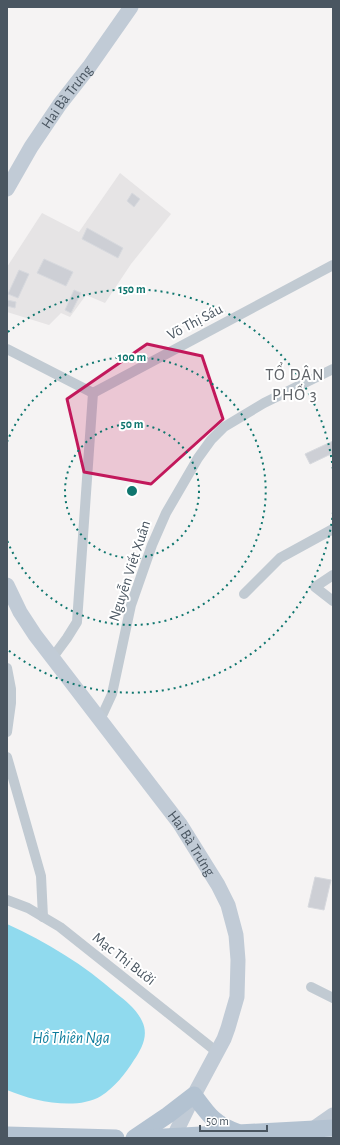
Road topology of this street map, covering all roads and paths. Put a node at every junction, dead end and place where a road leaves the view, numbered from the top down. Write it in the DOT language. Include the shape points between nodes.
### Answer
graph roads {
  1 [pos="131,7"];
  2 [pos="7,189"];
  3 [pos="333,265"];
  4 [pos="7,349"];
  5 [pos="333,369"];
  6 [pos="93,393"];
  7 [pos="333,529"];
  8 [pos="333,576"];
  9 [pos="7,585"];
  10 [pos="244,594"];
  11 [pos="333,601"];
  12 [pos="53,657"];
  13 [pos="7,668"];
  14 [pos="100,720"];
  15 [pos="7,732"];
  16 [pos="7,757"];
  17 [pos="7,900"];
  18 [pos="43,917"];
  19 [pos="311,987"];
  20 [pos="333,998"];
  21 [pos="217,1052"];
  22 [pos="194,1094"];
  23 [pos="333,1115"];
  24 [pos="333,1128"];
  25 [pos="313,1129"];
  26 [pos="241,1134"];
  27 [pos="7,1135"];
  28 [pos="166,1137"];
  29 [pos="116,1138"];
  30 [pos="134,1138"];
  31 [pos="146,1138"];
  1 -- 2 [label="street, Hai Bà Trưng" via="60,104"];
  3 -- 6 [label="street, Võ Thị Sáu"];
  4 -- 6 [label="street"];
  5 -- 14 [label="street, Nguyễn Viết Xuân" via="264,403 224,427 198,458 166,513 152,545 131,605 112,694"];
  6 -- 12 [label="street" via="77,622"];
  7 -- 10 [label="street" via="280,558"];
  8 -- 11 [label="street" via="315,587"];
  9 -- 12 [label="street, Hai Bà Trưng" via="20,612"];
  12 -- 14 [label="street, Hai Bà Trưng"];
  13 -- 15 [label="street" via="11,689"];
  14 -- 21 [label="street, Hai Bà Trưng" via="180,824 228,905 238,947 236,997 228,1028"];
  16 -- 18 [label="street" via="41,876"];
  17 -- 18 [label="street, Mạc Thị Bưởi"];
  18 -- 21 [label="street, Mạc Thị Bưởi" via="60,927"];
  19 -- 20 [label="street"];
  21 -- 22 [label="street, Hai Bà Trưng"];
  22 -- 26 [label="main road" via="214,1120"];
  22 -- 28 [label="street, Hai Bà Trưng"];
  22 -- 30 [label="main road"];
  23 -- 25 [label="street"];
  24 -- 25 [label="main road"];
  25 -- 26 [label="main road"];
  26 -- 28 [label="main road"];
  27 -- 29 [label="main road"];
  28 -- 31 [label="main road"];
}
